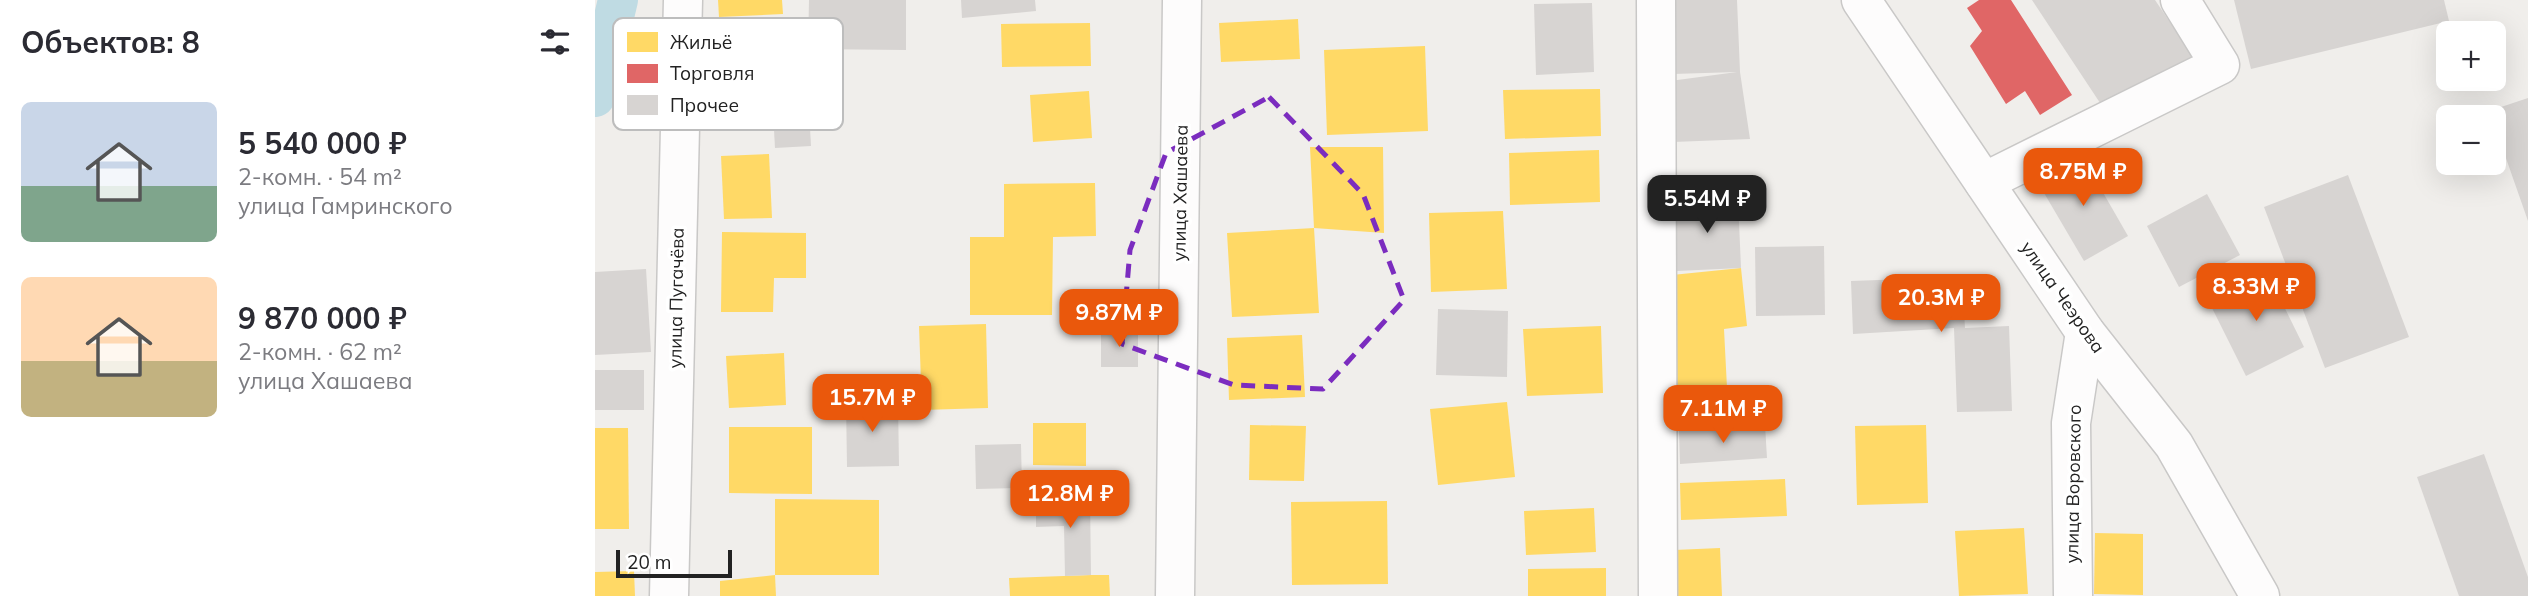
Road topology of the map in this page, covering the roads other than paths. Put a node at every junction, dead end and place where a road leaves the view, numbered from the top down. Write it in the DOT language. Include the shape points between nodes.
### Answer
graph roads {
  1 [pos="683,0"];
  2 [pos="1182,0"];
  3 [pos="1656,0"];
  4 [pos="1861,0"];
  5 [pos="2180,0"];
  6 [pos="683,18"];
  7 [pos="680,130"];
  8 [pos="1984,182"];
  9 [pos="2085,332"];
  10 [pos="669,596"];
  11 [pos="1175,596"];
  12 [pos="1658,596"];
  13 [pos="2073,596"];
  14 [pos="2260,596"];
  1 -- 6 [label="street, улица Пугачёва"];
  2 -- 11 [label="street, улица Хашаева"];
  3 -- 12 [label="street"];
  4 -- 8 [label="street, улица Чеэрова"];
  5 -- 8 [label="street" via="2220,65"];
  7 -- 10 [label="street, улица Пугачёва"];
  8 -- 9 [label="street, улица Чеэрова"];
  9 -- 13 [label="street, улица Воровского" via="2071,422"];
  9 -- 14 [label="street, улица Чеэрова" via="2173,445"];
}
